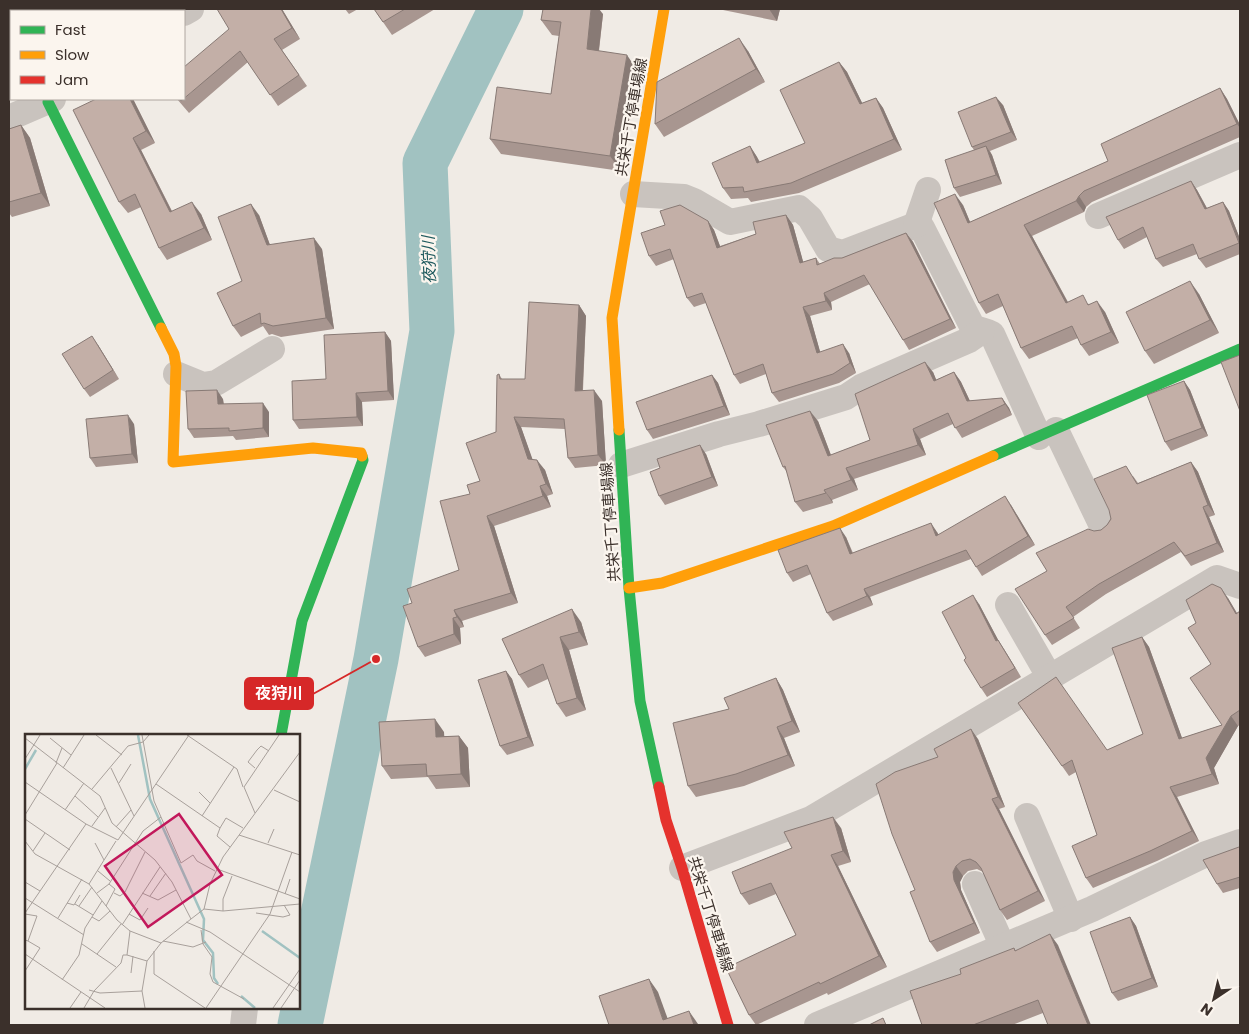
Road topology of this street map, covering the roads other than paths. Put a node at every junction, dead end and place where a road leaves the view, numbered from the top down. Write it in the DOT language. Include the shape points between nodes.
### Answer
graph roads {
  1 [pos="664,9"];
  2 [pos="51,100"];
  3 [pos="10,113"];
  4 [pos="1240,155"];
  5 [pos="928,190"];
  6 [pos="633,194"];
  7 [pos="1098,216"];
  8 [pos="916,226"];
  9 [pos="982,331"];
  10 [pos="272,349"];
  11 [pos="1240,349"];
  12 [pos="176,374"];
  13 [pos="1048,433"];
  14 [pos="621,465"];
  15 [pos="1102,526"];
  16 [pos="1240,586"];
  17 [pos="629,588"];
  18 [pos="1008,605"];
  19 [pos="1050,678"];
  20 [pos="281,734"];
  21 [pos="1027,816"];
  22 [pos="1240,842"];
  23 [pos="682,868"];
  24 [pos="975,884"];
  25 [pos="1070,919"];
  26 [pos="1002,947"];
  27 [pos="245,1009"];
  28 [pos="243,1025"];
  29 [pos="728,1025"];
  30 [pos="817,1025"];
  1 -- 6 [label="street, 共栄千丁停車場線"];
  2 -- 3 [label="street"];
  2 -- 12 [label="street" via="174,354"];
  4 -- 7 [label="street"];
  5 -- 8 [label="street"];
  6 -- 8 [label="street" via="684,197 730,222 798,208 810,218 828,249 843,252"];
  6 -- 14 [label="street, 共栄千丁停車場線" via="612,318"];
  8 -- 9 [label="street" via="922,228 972,326"];
  9 -- 13 [label="street" via="992,334"];
  9 -- 14 [label="street" via="969,340 861,387 846,398"];
  10 -- 12 [label="street" via="216,383 203,385"];
  11 -- 13 [label="street"];
  12 -- 20 [label="street" via="174,462 313,448 361,453 363,460 302,621"];
  13 -- 15 [label="street"];
  13 -- 17 [label="street" via="833,526 662,583"];
  14 -- 17 [label="street, 共栄千丁停車場線"];
  16 -- 19 [label="street" via="1217,578"];
  17 -- 23 [label="street, 共栄千丁停車場線" via="640,701 666,820"];
  18 -- 19 [label="street"];
  19 -- 23 [label="street" via="811,819"];
  21 -- 25 [label="street"];
  22 -- 25 [label="street" via="1206,854"];
  23 -- 29 [label="street, 共栄千丁停車場線"];
  24 -- 26 [label="street"];
  25 -- 26 [label="street"];
  26 -- 30 [label="street"];
  27 -- 28 [label="street"];
}
